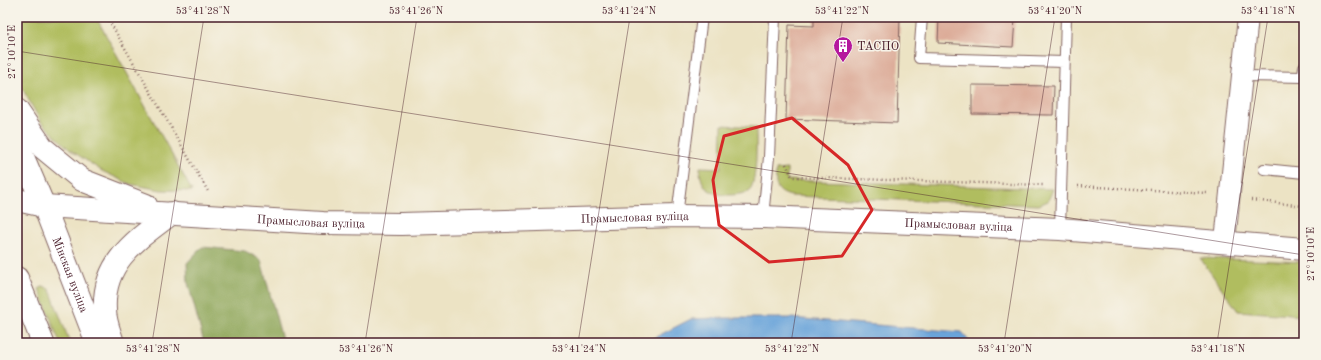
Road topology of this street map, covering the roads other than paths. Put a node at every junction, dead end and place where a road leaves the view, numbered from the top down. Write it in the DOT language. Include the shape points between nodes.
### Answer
graph roads {
  1 [pos="702,17"];
  2 [pos="775,17"];
  3 [pos="922,17"];
  4 [pos="1066,17"];
  5 [pos="1248,17"];
  6 [pos="1064,62"];
  7 [pos="1304,67"];
  8 [pos="1243,76"];
  9 [pos="17,110"];
  10 [pos="17,143"];
  11 [pos="1264,169"];
  12 [pos="1304,173"];
  13 [pos="17,200"];
  14 [pos="44,206"];
  15 [pos="172,212"];
  16 [pos="17,215"];
  17 [pos="677,216"];
  18 [pos="763,217"];
  19 [pos="1060,229"];
  20 [pos="1225,242"];
  21 [pos="1304,249"];
  22 [pos="17,278"];
  23 [pos="17,318"];
  24 [pos="33,343"];
  25 [pos="43,343"];
  26 [pos="97,343"];
  27 [pos="113,343"];
  1 -- 17 [label="lane"];
  2 -- 18 [label="lane" via="769,157"];
  3 -- 6 [label="lane" via="920,58"];
  4 -- 6 [label="lane"];
  5 -- 8 [label="street"];
  6 -- 19 [label="lane"];
  7 -- 8 [label="lane" via="1303,77"];
  8 -- 20 [label="street"];
  9 -- 15 [label="main road" via="43,148 82,180"];
  10 -- 14 [label="main road, Мінская вуліца"];
  11 -- 12 [label="lane"];
  13 -- 14 [label="main road"];
  14 -- 15 [label="main road, Прамысловая вуліца"];
  14 -- 16 [label="main road"];
  14 -- 26 [label="main road, Мінская вуліца"];
  15 -- 17 [label="main road, Прамысловая вуліца" via="323,223 393,224"];
  15 -- 27 [label="main road" via="131,244 116,262 107,285 105,310"];
  17 -- 18 [label="main road, Прамысловая вуліца"];
  18 -- 19 [label="main road, Прамысловая вуліца"];
  19 -- 20 [label="main road, Прамысловая вуліца"];
  20 -- 21 [label="main road, Прамысловая вуліца"];
  22 -- 25 [label="main road"];
  23 -- 24 [label="main road"];
}
